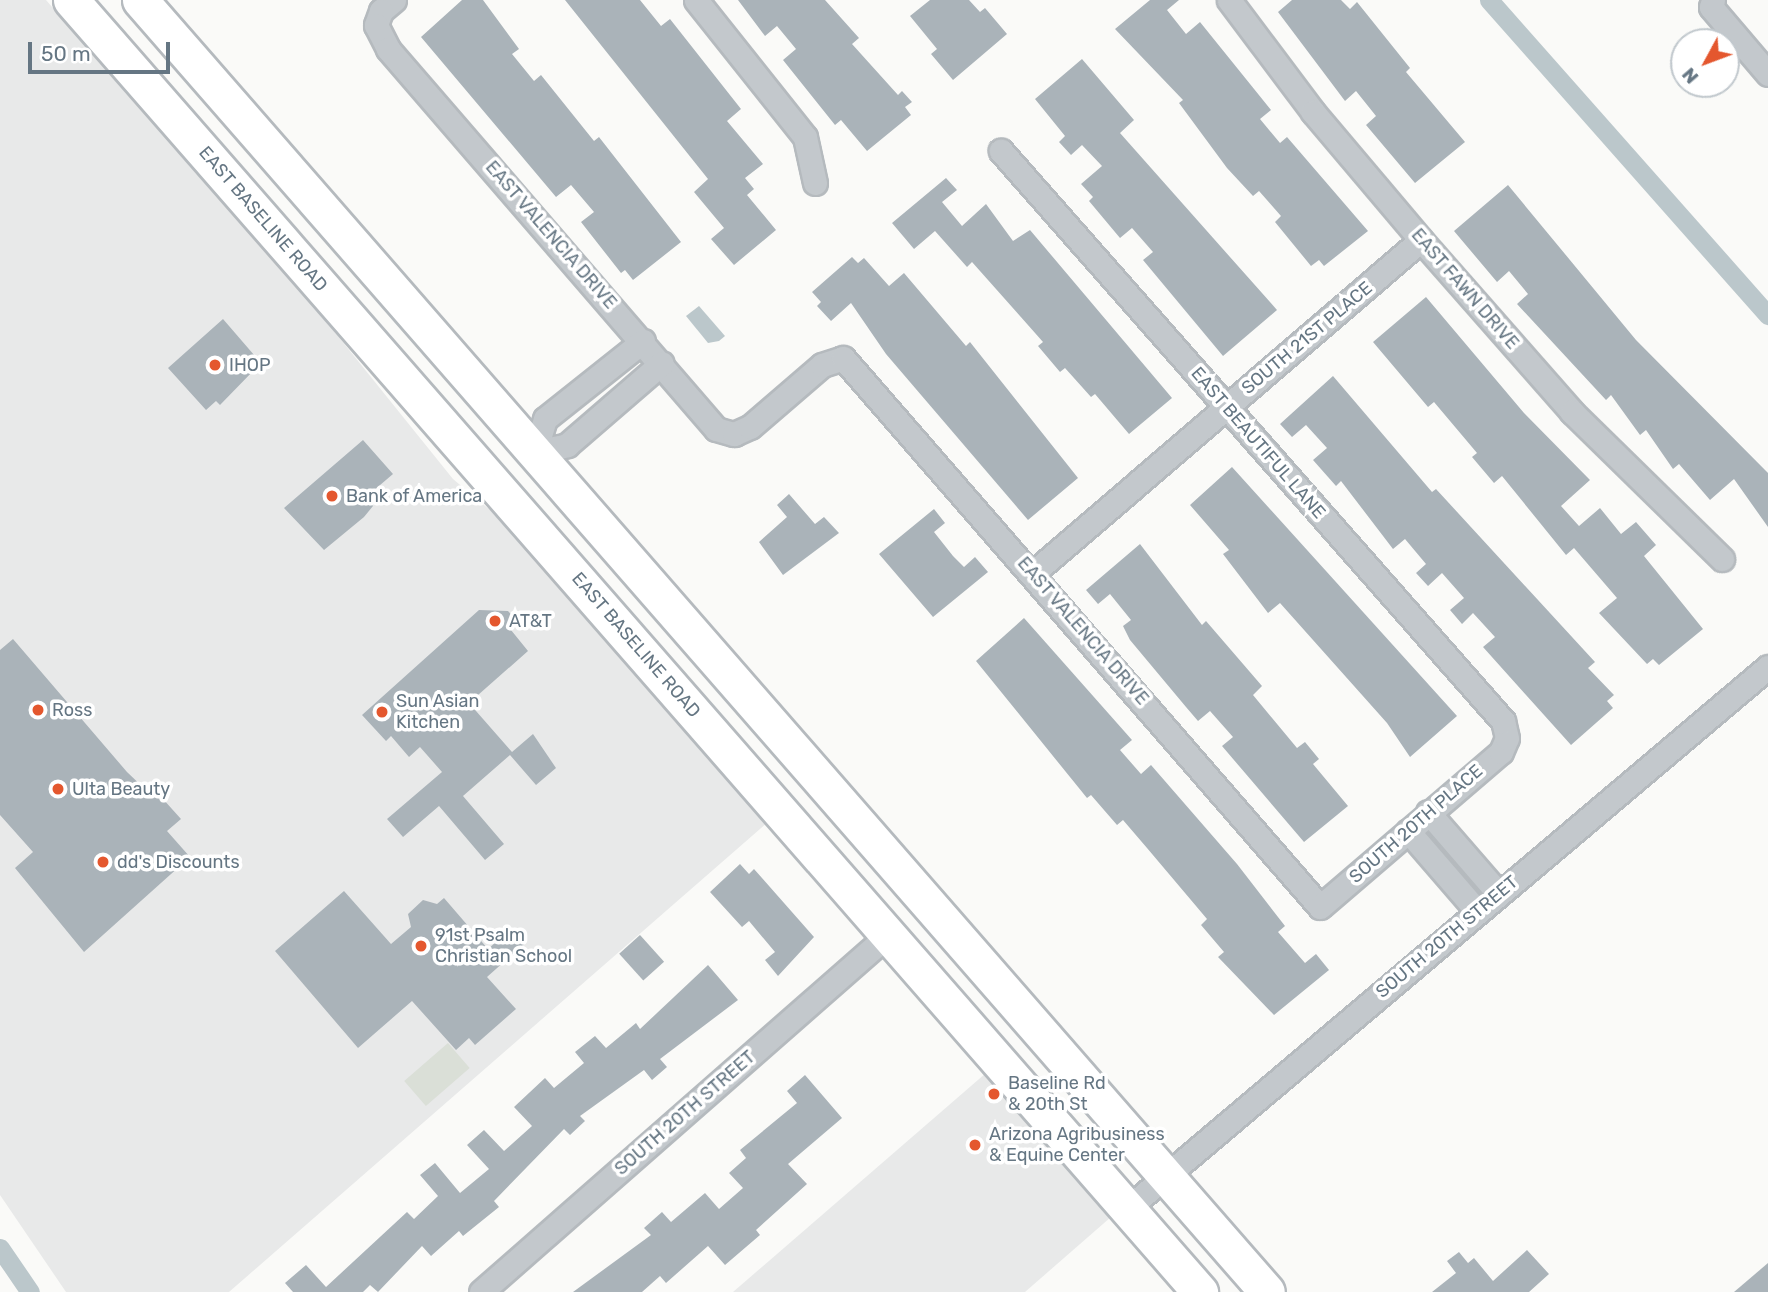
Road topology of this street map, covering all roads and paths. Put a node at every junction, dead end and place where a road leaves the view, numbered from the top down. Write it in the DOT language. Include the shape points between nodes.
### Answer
graph roads {
  1 [pos="71,0"];
  2 [pos="140,0"];
  3 [pos="394,0"];
  4 [pos="696,0"];
  5 [pos="1229,0"];
  6 [pos="1713,0"];
  7 [pos="1768,74"];
  8 [pos="1001,151"];
  9 [pos="815,183"];
  10 [pos="1421,240"];
  11 [pos="643,341"];
  12 [pos="662,363"];
  13 [pos="1226,407"];
  14 [pos="535,452"];
  15 [pos="496,485"];
  16 [pos="1722,559"];
  17 [pos="1034,573"];
  18 [pos="1768,667"];
  19 [pos="748,694"];
  20 [pos="709,729"];
  21 [pos="1507,738"];
  22 [pos="1428,812"];
  23 [pos="1408,831"];
  24 [pos="887,855"];
  25 [pos="1499,894"];
  26 [pos="1320,907"];
  27 [pos="1478,912"];
  28 [pos="889,934"];
  29 [pos="1078,1073"];
  30 [pos="1165,1176"];
  31 [pos="1128,1208"];
  32 [pos="481,1292"];
  33 [pos="1200,1292"];
  34 [pos="1267,1292"];
  1 -- 15 [label="main road, EAST BASELINE ROAD"];
  2 -- 14 [label="main road"];
  3 -- 11 [label="street, EAST VALENCIA DRIVE" via="381,11 376,25 388,49"];
  4 -- 9 [label="street" via="805,137"];
  5 -- 10 [label="street, EAST FAWN DRIVE" via="1313,112"];
  6 -- 7 [label="street" via="1711,7"];
  8 -- 13 [label="street, EAST BEAUTIFUL LANE"];
  10 -- 13 [label="street, SOUTH 21ST PLACE"];
  10 -- 16 [label="street, EAST FAWN DRIVE" via="1572,411"];
  11 -- 12 [label="street, EAST VALENCIA DRIVE"];
  11 -- 14 [label="street" via="545,419"];
  12 -- 14 [label="street" via="567,445"];
  12 -- 17 [label="street, EAST VALENCIA DRIVE" via="716,429 734,434 750,427 822,365 843,358"];
  13 -- 17 [label="street, SOUTH 21ST PLACE"];
  13 -- 21 [label="street, EAST BEAUTIFUL LANE" via="1503,721"];
  14 -- 15 [label="main road"];
  14 -- 19 [label="main road"];
  15 -- 20 [label="main road, EAST BASELINE ROAD"];
  17 -- 26 [label="street, EAST VALENCIA DRIVE"];
  18 -- 25 [label="street, SOUTH 20TH STREET"];
  19 -- 20 [label="main road"];
  19 -- 24 [label="main road"];
  20 -- 28 [label="main road, EAST BASELINE ROAD"];
  21 -- 22 [label="street, SOUTH 20TH PLACE" via="1501,752"];
  22 -- 23 [label="street, SOUTH 20TH PLACE"];
  22 -- 25 [label="street"];
  23 -- 26 [label="street, SOUTH 20TH PLACE"];
  23 -- 27 [label="street"];
  24 -- 28 [label="main road" via="895,896"];
  24 -- 29 [label="main road"];
  25 -- 27 [label="street, SOUTH 20TH STREET"];
  27 -- 30 [label="street, SOUTH 20TH STREET"];
  28 -- 29 [label="main road" via="916,937 939,949 1023,1038"];
  28 -- 31 [label="main road, EAST BASELINE ROAD"];
  28 -- 32 [label="street, SOUTH 20TH STREET"];
  29 -- 30 [label="main road"];
  30 -- 31 [label="street, SOUTH 20TH STREET"];
  30 -- 34 [label="main road"];
  31 -- 33 [label="main road, EAST BASELINE ROAD"];
}
